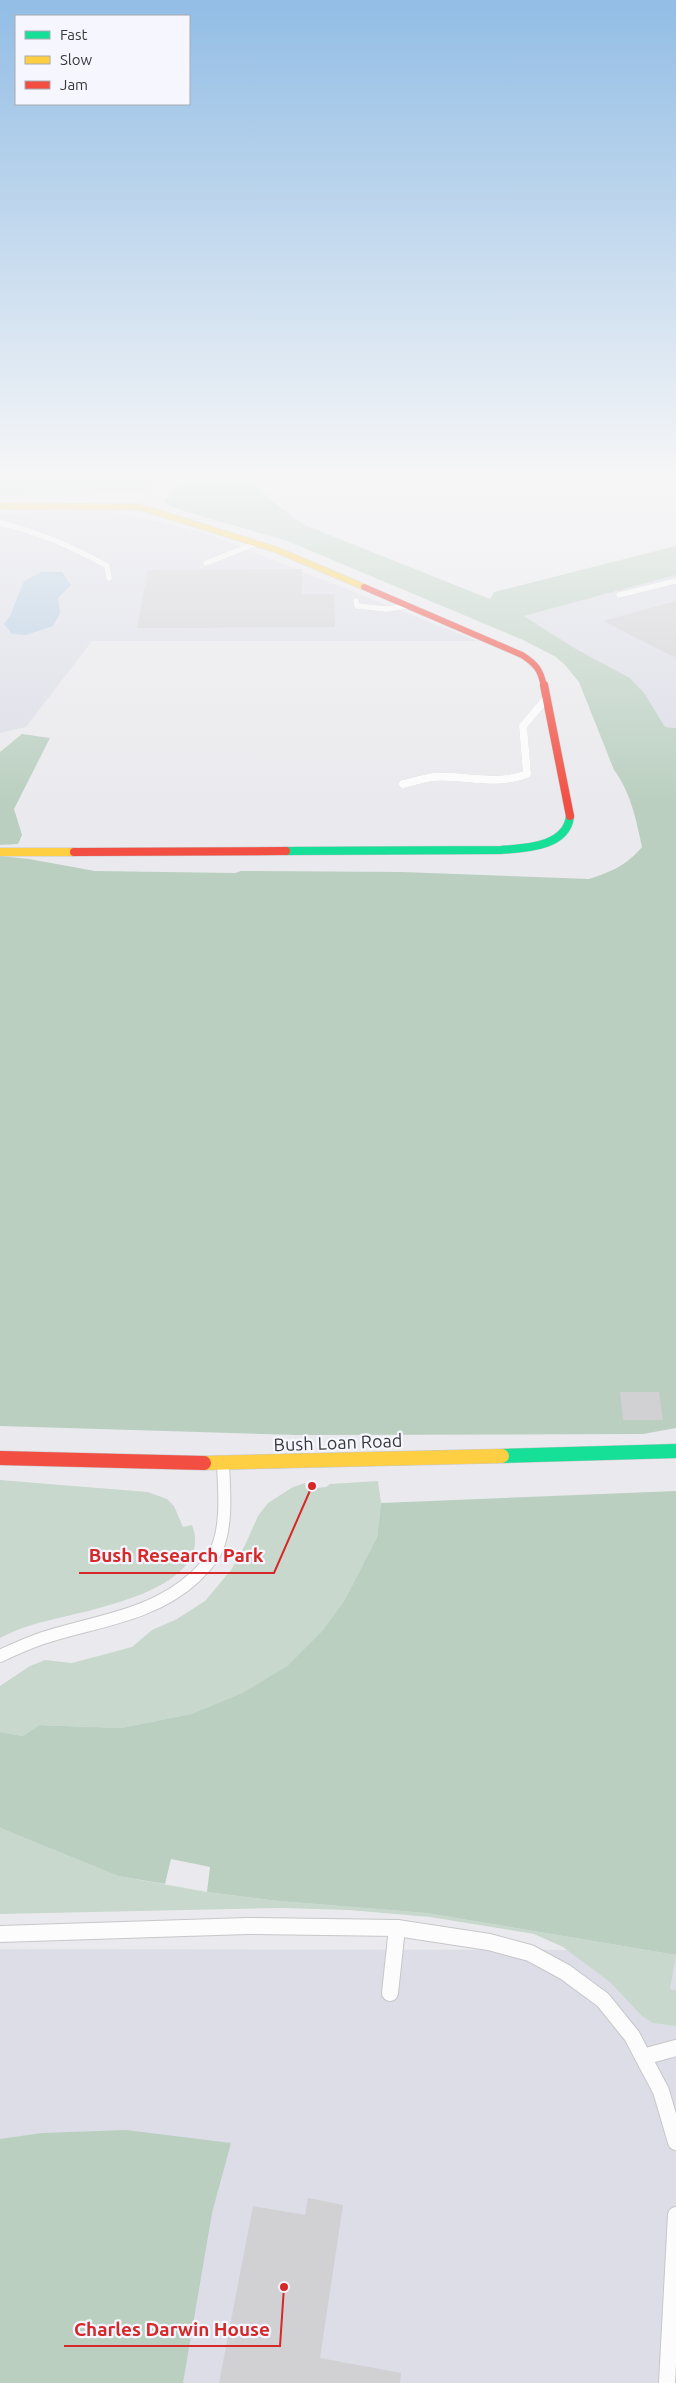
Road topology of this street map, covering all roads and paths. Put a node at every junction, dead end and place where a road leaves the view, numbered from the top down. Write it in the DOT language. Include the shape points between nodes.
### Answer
graph roads {
  1 [pos="354,583"];
  2 [pos="664,583"];
  3 [pos="619,595"];
  4 [pos="356,601"];
  5 [pos="408,606"];
  6 [pos="386,609"];
  7 [pos="387,619"];
  8 [pos="546,698"];
  9 [pos="403,784"];
  10 [pos="0,852"];
  11 [pos="676,1451"];
  12 [pos="0,1458"];
  13 [pos="223,1464"];
  14 [pos="0,1656"];
  15 [pos="397,1928"];
  16 [pos="0,1934"];
  17 [pos="390,1993"];
  18 [pos="676,2048"];
  19 [pos="643,2057"];
  20 [pos="676,2142"];
  21 [pos="676,2215"];
  22 [pos="667,2383"];
  1 -- 5 [label="street"];
  2 -- 3 [label="lane"];
  4 -- 6 [label="lane" via="357,606"];
  5 -- 6 [label="lane"];
  5 -- 8 [label="street" via="536,664 542,675"];
  6 -- 7 [label="lane"];
  8 -- 9 [label="lane" via="523,726 527,774 502,779 432,777"];
  8 -- 10 [label="street" via="572,820 569,829 556,839 534,846 491,850"];
  11 -- 13 [label="street, Bush Loan Road"];
  12 -- 13 [label="street, Bush Loan Road"];
  13 -- 14 [label="lane" via="219,1543 209,1562 192,1582 167,1599 132,1615 15,1647"];
  15 -- 16 [label="lane" via="247,1926"];
  15 -- 17 [label="lane"];
  15 -- 19 [label="lane" via="489,1942 530,1953 565,1972 603,2000 632,2036"];
  18 -- 19 [label="lane"];
  19 -- 20 [label="lane" via="661,2091"];
  21 -- 22 [label="lane"];
}
